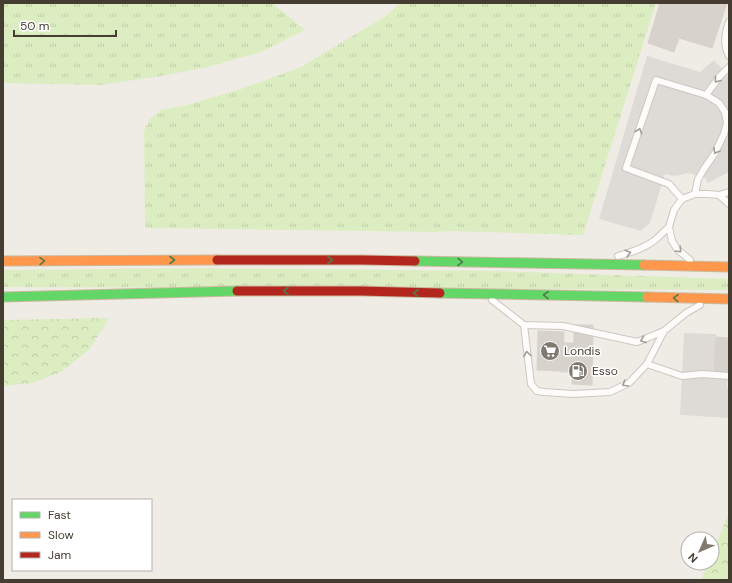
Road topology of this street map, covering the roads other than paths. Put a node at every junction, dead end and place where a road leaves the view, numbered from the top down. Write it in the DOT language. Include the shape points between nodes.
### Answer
graph roads {
  1 [pos="729,22"];
  2 [pos="729,56"];
  3 [pos="729,67"];
  4 [pos="706,95"];
  5 [pos="729,192"];
  6 [pos="695,194"];
  7 [pos="719,195"];
  8 [pos="682,199"];
  9 [pos="729,204"];
  10 [pos="668,227"];
  11 [pos="3,261"];
  12 [pos="591,264"];
  13 [pos="700,266"];
  14 [pos="729,267"];
  15 [pos="484,294"];
  16 [pos="3,297"];
  17 [pos="712,299"];
  18 [pos="729,300"];
  19 [pos="524,324"];
  20 [pos="664,331"];
  21 [pos="647,364"];
  22 [pos="729,376"];
  1 -- 2 [label="lane" via="724,40"];
  3 -- 4 [label="lane, one-way"];
  4 -- 6 [label="lane, one-way" via="719,103 725,112 727,123 715,153 698,179"];
  8 -- 4 [label="lane, one-way" via="669,184 626,168 656,80"];
  5 -- 7 [label="lane"];
  6 -- 7 [label="lane"];
  6 -- 8 [label="lane"];
  7 -- 9 [label="lane"];
  8 -- 10 [label="lane" via="674,210"];
  12 -- 10 [label="lane, one-way" via="646,246"];
  10 -- 13 [label="lane, one-way" via="677,249"];
  11 -- 12 [label="highway, one-way" via="370,260"];
  12 -- 13 [label="highway"];
  13 -- 14 [label="highway"];
  15 -- 16 [label="highway, one-way" via="361,291"];
  17 -- 15 [label="highway, one-way"];
  15 -- 19 [label="lane"];
  17 -- 18 [label="highway"];
  17 -- 20 [label="lane" via="686,313"];
  20 -- 19 [label="lane, one-way" via="637,342 562,326"];
  21 -- 19 [label="lane, one-way" via="629,384 610,392 573,394 537,391 531,384"];
  20 -- 21 [label="lane"];
  21 -- 22 [label="lane" via="682,376"];
}
